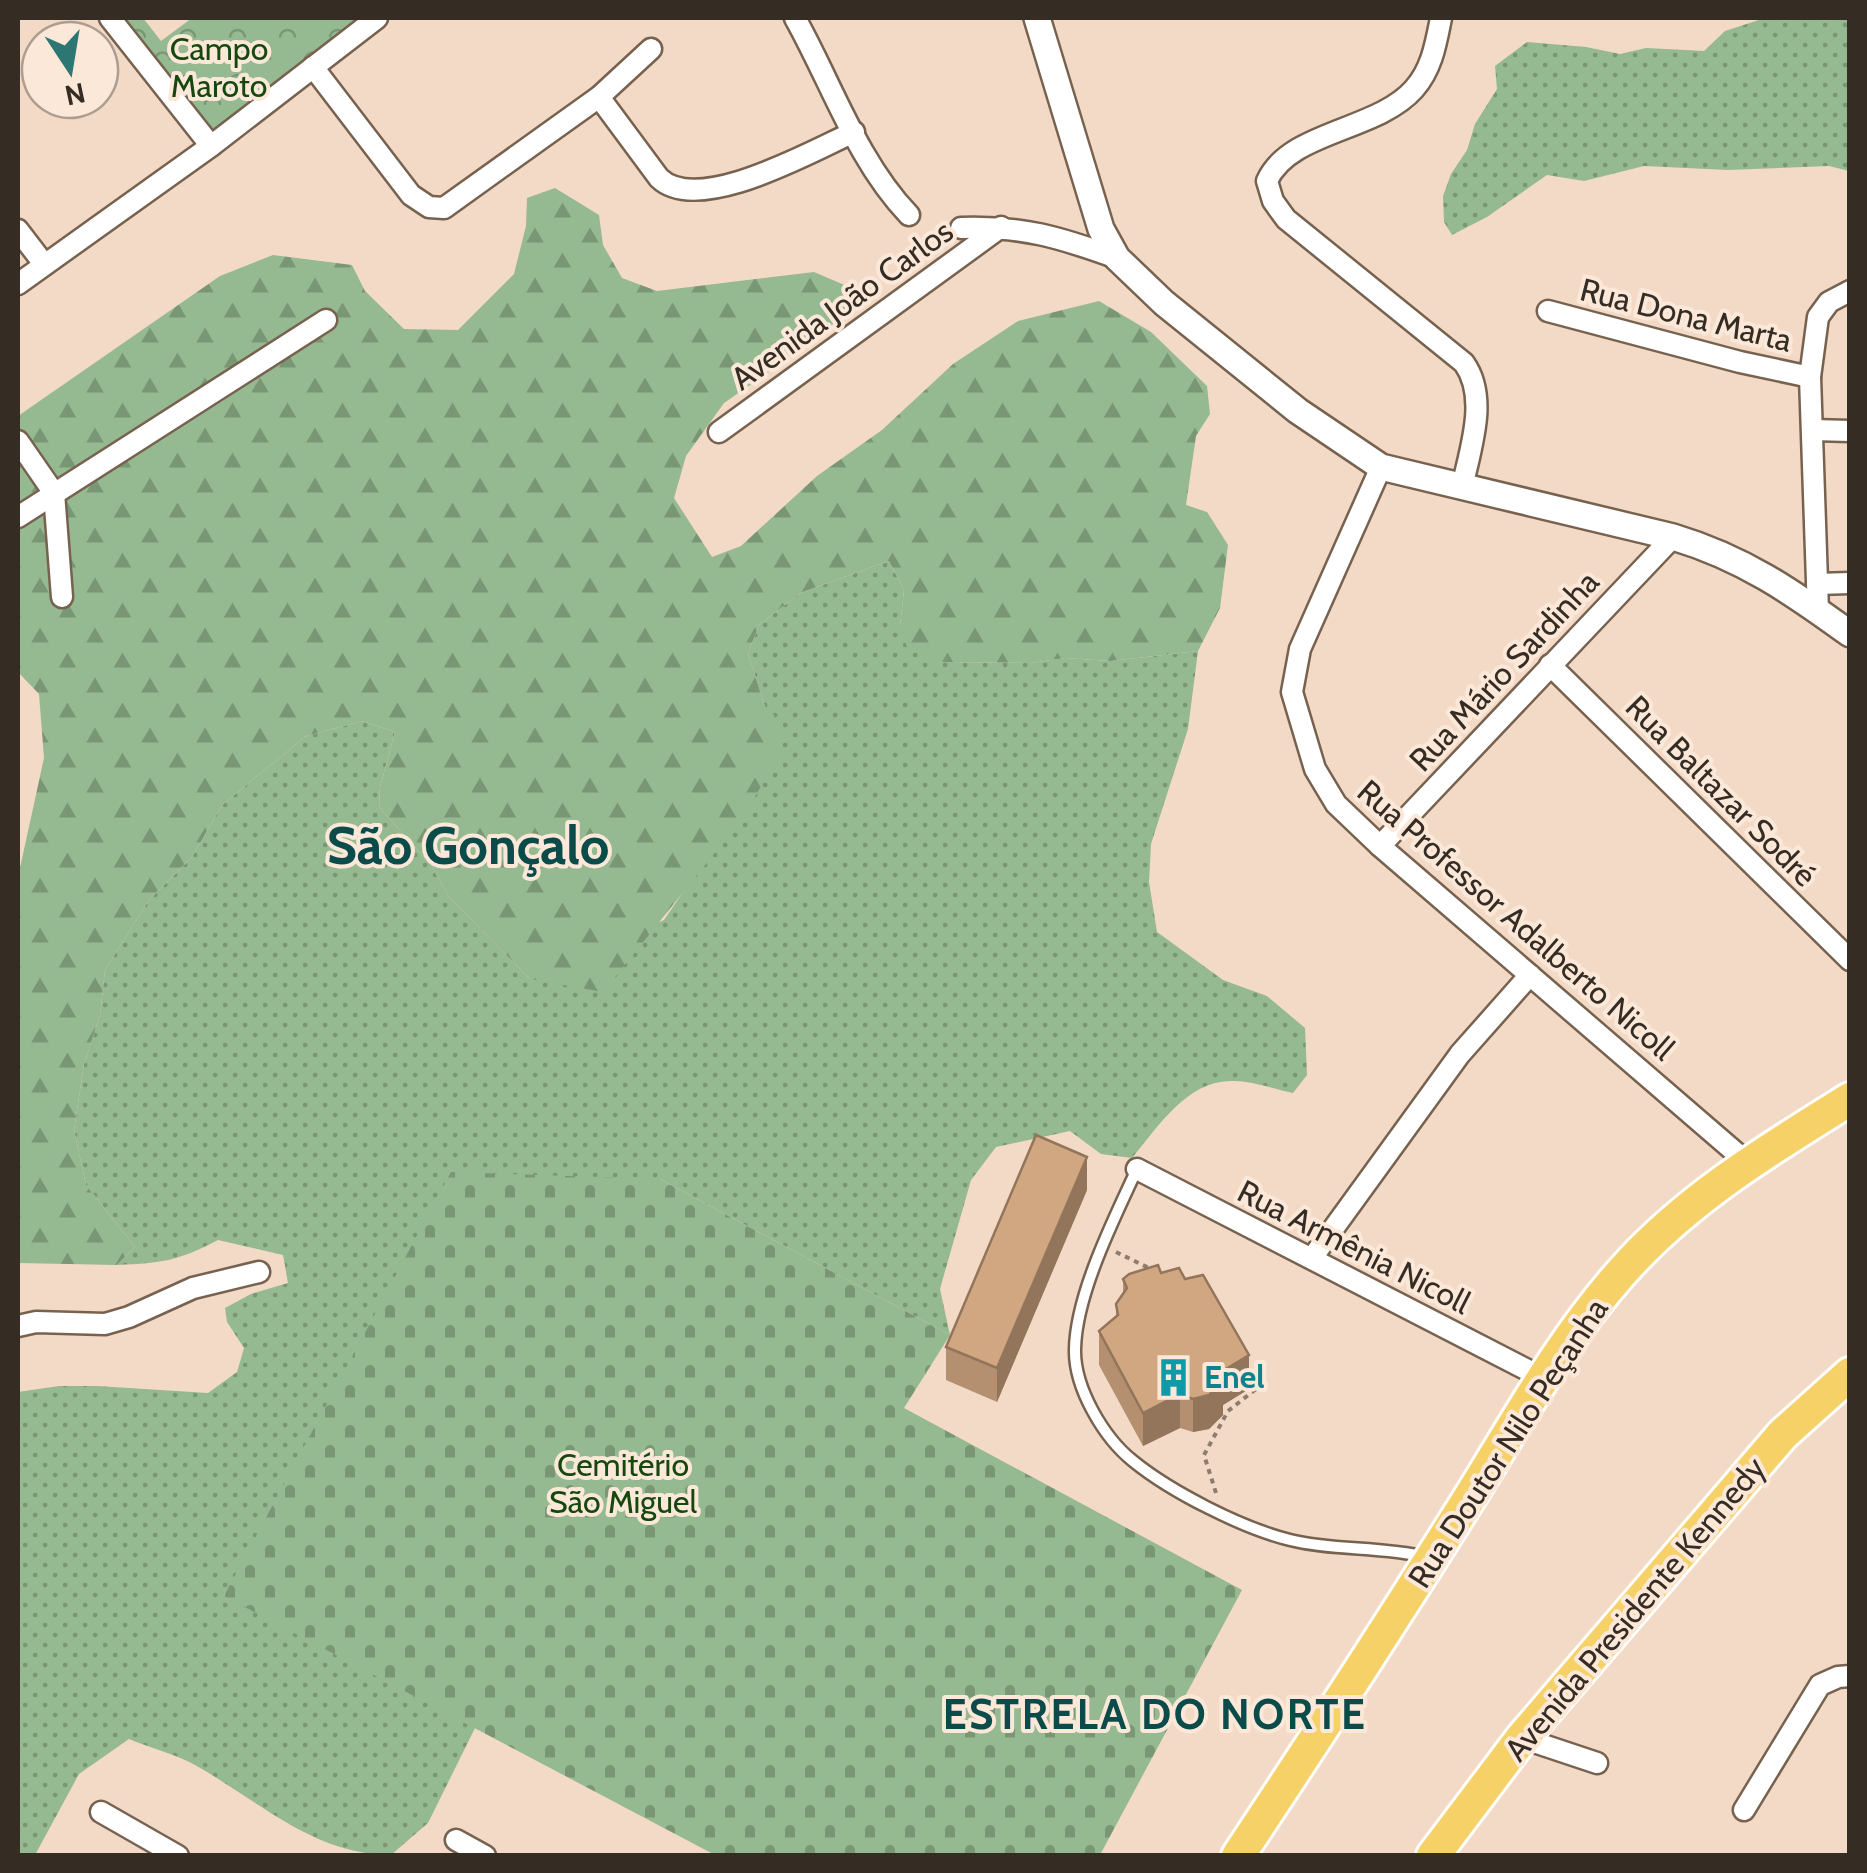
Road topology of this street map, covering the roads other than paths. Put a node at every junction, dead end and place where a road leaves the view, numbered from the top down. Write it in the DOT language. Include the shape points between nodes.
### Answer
graph roads {
  1 [pos="110,18"];
  2 [pos="377,18"];
  3 [pos="795,18"];
  4 [pos="1036,18"];
  5 [pos="1441,18"];
  6 [pos="651,49"];
  7 [pos="313,67"];
  8 [pos="598,97"];
  9 [pos="854,132"];
  10 [pos="211,146"];
  11 [pos="908,215"];
  12 [pos="1000,226"];
  13 [pos="961,228"];
  14 [pos="18,230"];
  15 [pos="1117,258"];
  16 [pos="44,264"];
  17 [pos="18,284"];
  18 [pos="1850,291"];
  19 [pos="1548,310"];
  20 [pos="326,320"];
  21 [pos="1810,377"];
  22 [pos="1813,430"];
  23 [pos="1850,431"];
  24 [pos="719,432"];
  25 [pos="18,441"];
  26 [pos="1381,466"];
  27 [pos="1462,488"];
  28 [pos="54,493"];
  29 [pos="18,517"];
  30 [pos="1673,537"];
  31 [pos="1850,583"];
  32 [pos="1817,584"];
  33 [pos="62,597"];
  34 [pos="1818,611"];
  35 [pos="1850,634"];
  36 [pos="1550,665"];
  37 [pos="1380,846"];
  38 [pos="1850,960"];
  39 [pos="1530,976"];
  40 [pos="1850,1099"];
  41 [pos="1749,1164"];
  42 [pos="1137,1170"];
  43 [pos="1312,1258"];
  44 [pos="259,1272"];
  45 [pos="18,1326"];
  46 [pos="1850,1374"];
  47 [pos="1543,1378"];
  48 [pos="1432,1558"];
  49 [pos="1850,1676"];
  50 [pos="1522,1738"];
  51 [pos="1597,1763"];
  52 [pos="1744,1810"];
  53 [pos="101,1812"];
  54 [pos="456,1840"];
  55 [pos="178,1856"];
  56 [pos="485,1856"];
  57 [pos="1238,1856"];
  58 [pos="1433,1856"];
  1 -- 10 [label="street"];
  2 -- 7 [label="street"];
  3 -- 9 [label="street"];
  4 -- 15 [label="street" via="1101,229"];
  5 -- 27 [label="street" via="1433,59 1415,88 1392,108 1291,153 1274,164 1266,182 1286,220 1473,376 1476,414"];
  6 -- 8 [label="street"];
  7 -- 8 [label="street" via="429,208 456,202"];
  7 -- 10 [label="street"];
  8 -- 9 [label="street" via="659,178 680,188 737,183"];
  9 -- 11 [label="street"];
  10 -- 16 [label="street"];
  12 -- 13 [label="street"];
  12 -- 15 [label="street" via="1051,234"];
  12 -- 24 [label="street, Avenida João Carlos"];
  14 -- 16 [label="street"];
  15 -- 26 [label="street" via="1298,411"];
  16 -- 17 [label="street"];
  18 -- 21 [label="street" via="1818,317"];
  19 -- 21 [label="street, Rua Dona Marta"];
  20 -- 28 [label="street"];
  21 -- 22 [label="street"];
  22 -- 23 [label="street"];
  22 -- 32 [label="street"];
  25 -- 28 [label="street"];
  26 -- 27 [label="street"];
  26 -- 37 [label="street, Rua Professor Adalberto Nicoll" via="1300,649 1292,692 1315,769 1336,804"];
  27 -- 30 [label="street"];
  28 -- 29 [label="street"];
  28 -- 33 [label="street"];
  30 -- 34 [label="street" via="1720,551"];
  30 -- 36 [label="street, Rua Mário Sardinha"];
  31 -- 32 [label="street"];
  32 -- 34 [label="street"];
  34 -- 35 [label="street"];
  36 -- 37 [label="street, Rua Mário Sardinha"];
  36 -- 38 [label="street, Rua Baltazar Sodré"];
  37 -- 39 [label="street, Rua Professor Adalberto Nicoll"];
  39 -- 41 [label="street, Rua Professor Adalberto Nicoll"];
  39 -- 43 [label="street" via="1460,1054"];
  40 -- 41 [label="main road, Rua Doutor Nilo Peçanha"];
  41 -- 47 [label="main road, Rua Doutor Nilo Peçanha" via="1688,1207 1621,1273"];
  42 -- 43 [label="street, Rua Armênia Nicoll"];
  42 -- 48 [label="lane" via="1103,1245 1074,1351 1082,1387 1102,1426 1132,1461 1222,1514 1289,1540"];
  43 -- 47 [label="street, Rua Armênia Nicoll"];
  44 -- 45 [label="street" via="193,1288 105,1324"];
  46 -- 50 [label="main road, Avenida Presidente Kennedy" via="1784,1434"];
  47 -- 48 [label="main road, Rua Doutor Nilo Peçanha"];
  48 -- 57 [label="main road, Rua Doutor Nilo Peçanha"];
  49 -- 52 [label="street" via="1820,1685"];
  50 -- 51 [label="street"];
  50 -- 58 [label="main road, Avenida Presidente Kennedy"];
  53 -- 55 [label="street"];
  54 -- 56 [label="street"];
}
